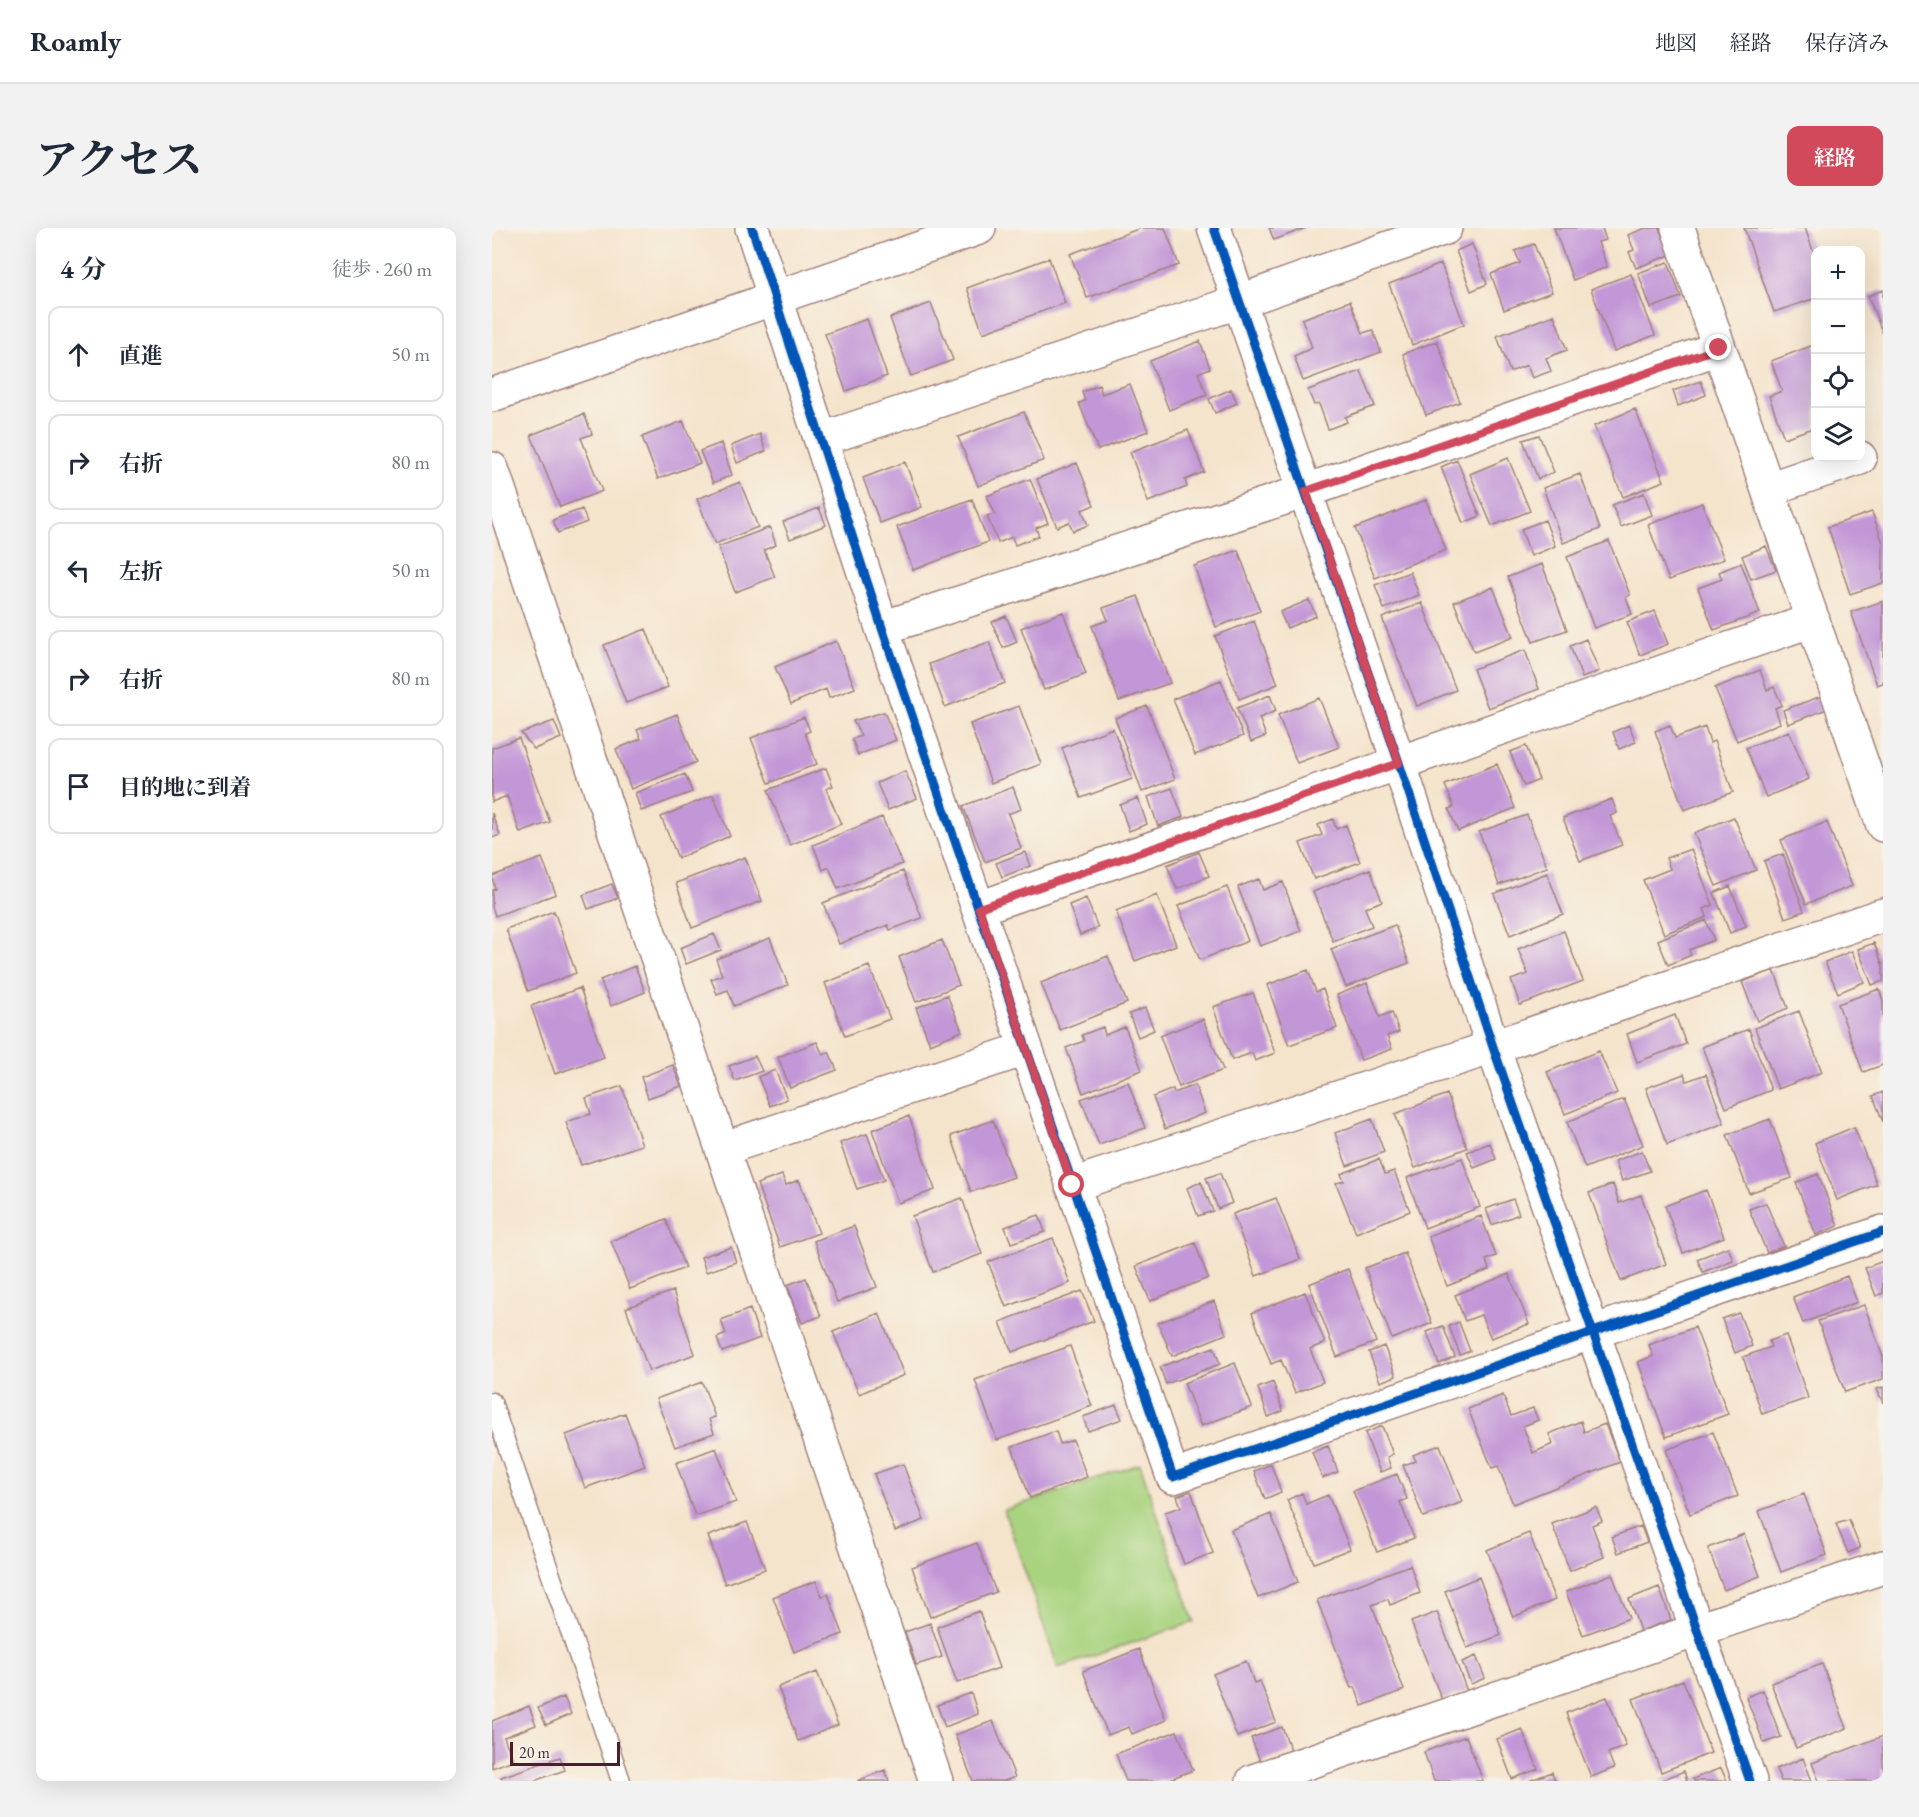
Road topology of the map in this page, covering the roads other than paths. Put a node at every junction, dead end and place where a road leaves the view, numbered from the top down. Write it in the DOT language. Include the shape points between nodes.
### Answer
graph roads {
  1 [pos="753,228"];
  2 [pos="979,228"];
  3 [pos="1214,228"];
  4 [pos="1445,228"];
  5 [pos="1678,228"];
  6 [pos="777,299"];
  7 [pos="1240,301"];
  8 [pos="1719,348"];
  9 [pos="492,395"];
  10 [pos="822,439"];
  11 [pos="1883,450"];
  12 [pos="1865,455"];
  13 [pos="1846,462"];
  14 [pos="492,469"];
  15 [pos="1768,489"];
  16 [pos="1306,491"];
  17 [pos="1813,620"];
  18 [pos="882,628"];
  19 [pos="1399,763"];
  20 [pos="1883,825"];
  21 [pos="979,908"];
  22 [pos="1883,915"];
  23 [pos="1493,1047"];
  24 [pos="1025,1049"];
  25 [pos="722,1149"];
  26 [pos="1072,1185"];
  27 [pos="1883,1232"];
  28 [pos="1593,1331"];
  29 [pos="492,1402"];
  30 [pos="1883,1567"];
  31 [pos="1697,1632"];
  32 [pos="621,1781"];
  33 [pos="936,1781"];
  34 [pos="1253,1781"];
  35 [pos="1750,1781"];
  1 -- 6 [label="street"];
  2 -- 6 [label="street"];
  3 -- 7 [label="street"];
  4 -- 7 [label="street"];
  5 -- 8 [label="street"];
  6 -- 9 [label="street"];
  6 -- 10 [label="street"];
  7 -- 10 [label="street"];
  7 -- 16 [label="street"];
  8 -- 15 [label="street"];
  8 -- 16 [label="street"];
  10 -- 18 [label="street"];
  11 -- 12 [label="street"];
  13 -- 15 [label="street"];
  14 -- 25 [label="street"];
  15 -- 17 [label="street"];
  16 -- 18 [label="street"];
  16 -- 19 [label="street"];
  17 -- 19 [label="street"];
  17 -- 20 [label="street"];
  18 -- 21 [label="street"];
  19 -- 21 [label="street"];
  19 -- 23 [label="street"];
  21 -- 24 [label="street"];
  22 -- 23 [label="street"];
  23 -- 26 [label="street"];
  23 -- 28 [label="street"];
  24 -- 25 [label="street"];
  24 -- 26 [label="street"];
  25 -- 33 [label="street"];
  26 -- 28 [label="street" via="1173,1477"];
  27 -- 28 [label="street"];
  28 -- 31 [label="street"];
  29 -- 32 [label="lane"];
  30 -- 31 [label="street"];
  31 -- 34 [label="street"];
  31 -- 35 [label="street"];
}
